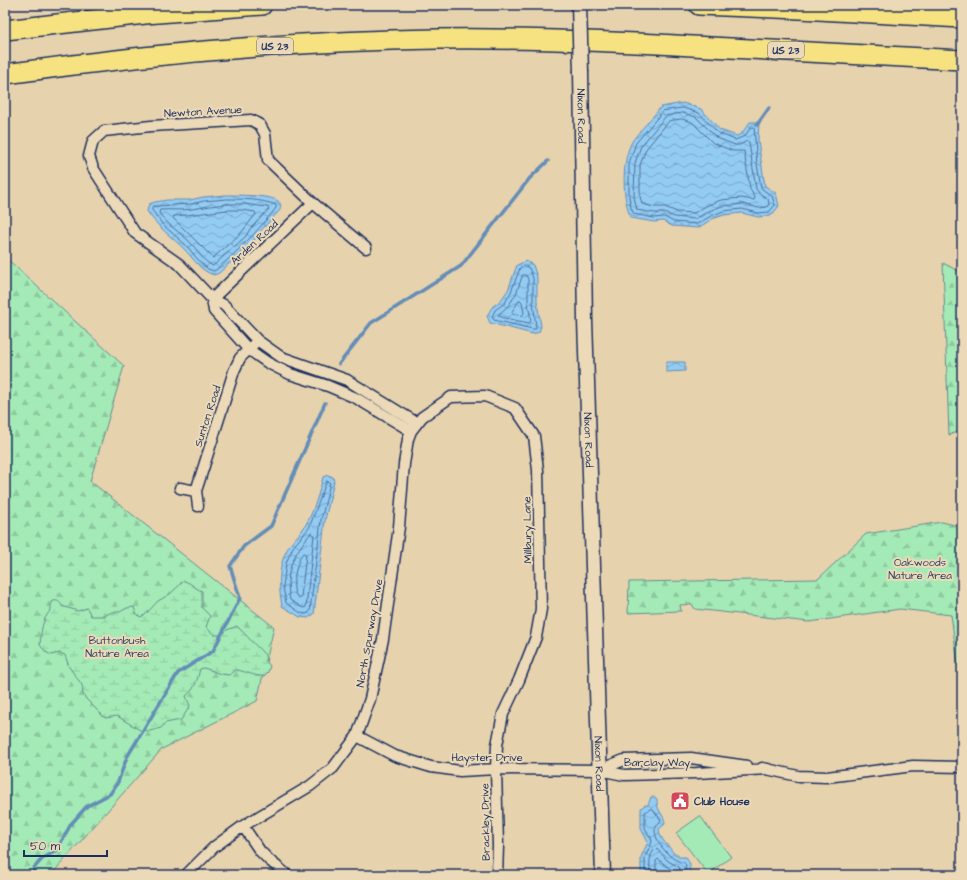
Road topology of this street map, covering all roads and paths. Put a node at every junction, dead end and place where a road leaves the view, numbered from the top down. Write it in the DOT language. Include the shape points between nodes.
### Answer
graph roads {
  1 [pos="262,5"];
  2 [pos="579,5"];
  3 [pos="699,5"];
  4 [pos="962,18"];
  5 [pos="5,30"];
  6 [pos="962,60"];
  7 [pos="5,74"];
  8 [pos="313,203"];
  9 [pos="366,248"];
  10 [pos="212,299"];
  11 [pos="257,340"];
  12 [pos="248,349"];
  13 [pos="363,388"];
  14 [pos="356,398"];
  15 [pos="414,427"];
  16 [pos="180,488"];
  17 [pos="196,491"];
  18 [pos="198,506"];
  19 [pos="357,736"];
  20 [pos="962,767"];
  21 [pos="496,769"];
  22 [pos="768,769"];
  23 [pos="599,770"];
  24 [pos="243,826"];
  25 [pos="186,875"];
  26 [pos="287,875"];
  27 [pos="497,875"];
  28 [pos="603,875"];
  1 -- 5 [label="highway" via="145,14"];
  2 -- 23 [label="main road, Nixon Road, bridge" via="584,320"];
  3 -- 4 [label="highway"];
  6 -- 7 [label="highway, US 23" via="603,41 438,39 192,51"];
  8 -- 9 [label="street, Newton Avenue"];
  8 -- 10 [label="street, Arden Road"];
  8 -- 10 [label="street, Newton Avenue" via="268,160 265,134 260,125 251,120 104,131 93,141 89,156 93,168 135,233 179,264"];
  10 -- 11 [label="street" via="224,305"];
  10 -- 12 [label="street" via="214,311"];
  11 -- 12 [label="street, Sunton Road"];
  11 -- 13 [label="street" via="281,357 348,380"];
  12 -- 14 [label="street" via="280,369"];
  12 -- 17 [label="street, Sunton Road" via="240,358 234,372"];
  13 -- 14 [label="street"];
  13 -- 15 [label="street"];
  14 -- 15 [label="street"];
  15 -- 19 [label="street, North Spurway Drive" via="408,439 404,464 383,640 370,699"];
  15 -- 21 [label="street, Millbury Lane" via="422,417 451,397 485,396 515,408 534,436 538,470 541,609 536,638 504,714 496,745"];
  16 -- 17 [label="street"];
  17 -- 18 [label="street, Sunton Road"];
  19 -- 21 [label="street, Hayster Drive" via="395,756 431,767 460,771"];
  19 -- 24 [label="street, North Spurway Drive" via="333,768 310,786"];
  20 -- 22 [label="street, Barclay Way" via="913,766 827,777 798,776"];
  21 -- 23 [label="street, Hayster Drive"];
  21 -- 27 [label="street, Brackley Drive"];
  22 -- 23 [label="street, Barclay Way" via="624,775"];
  22 -- 23 [label="street, Barclay Way" via="691,758 624,760"];
  23 -- 28 [label="main road, Nixon Road"];
  24 -- 25 [label="street, North Spurway Drive" via="214,847"];
  24 -- 26 [label="street" via="260,851"];
}
